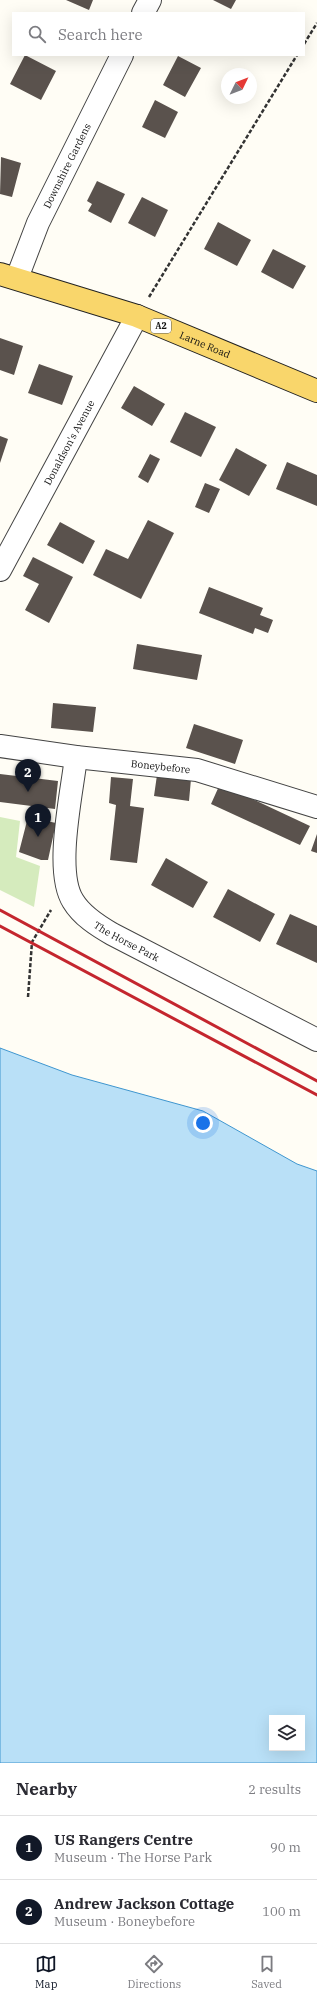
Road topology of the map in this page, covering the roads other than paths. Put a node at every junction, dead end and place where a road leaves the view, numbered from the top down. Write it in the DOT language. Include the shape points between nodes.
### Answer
graph roads {
  1 [pos="150,0"];
  2 [pos="144,12"];
  3 [pos="122,56"];
  4 [pos="9,276"];
  5 [pos="138,316"];
  6 [pos="317,391"];
  7 [pos="0,570"];
  8 [pos="0,746"];
  9 [pos="76,757"];
  10 [pos="317,807"];
  11 [pos="317,1040"];
  1 -- 2 [label="street"];
  3 -- 4 [label="street, Downshire Gardens" via="38,224"];
  4 -- 5 [label="main road, Larne Road / A2"];
  5 -- 6 [label="main road, Larne Road / A2"];
  5 -- 7 [label="street, Donaldson's Avenue"];
  8 -- 9 [label="street, Boneybefore"];
  9 -- 10 [label="street, Boneybefore" via="197,770"];
  9 -- 11 [label="street, The Horse Park" via="64,851 66,885 77,907 104,929"];
}
